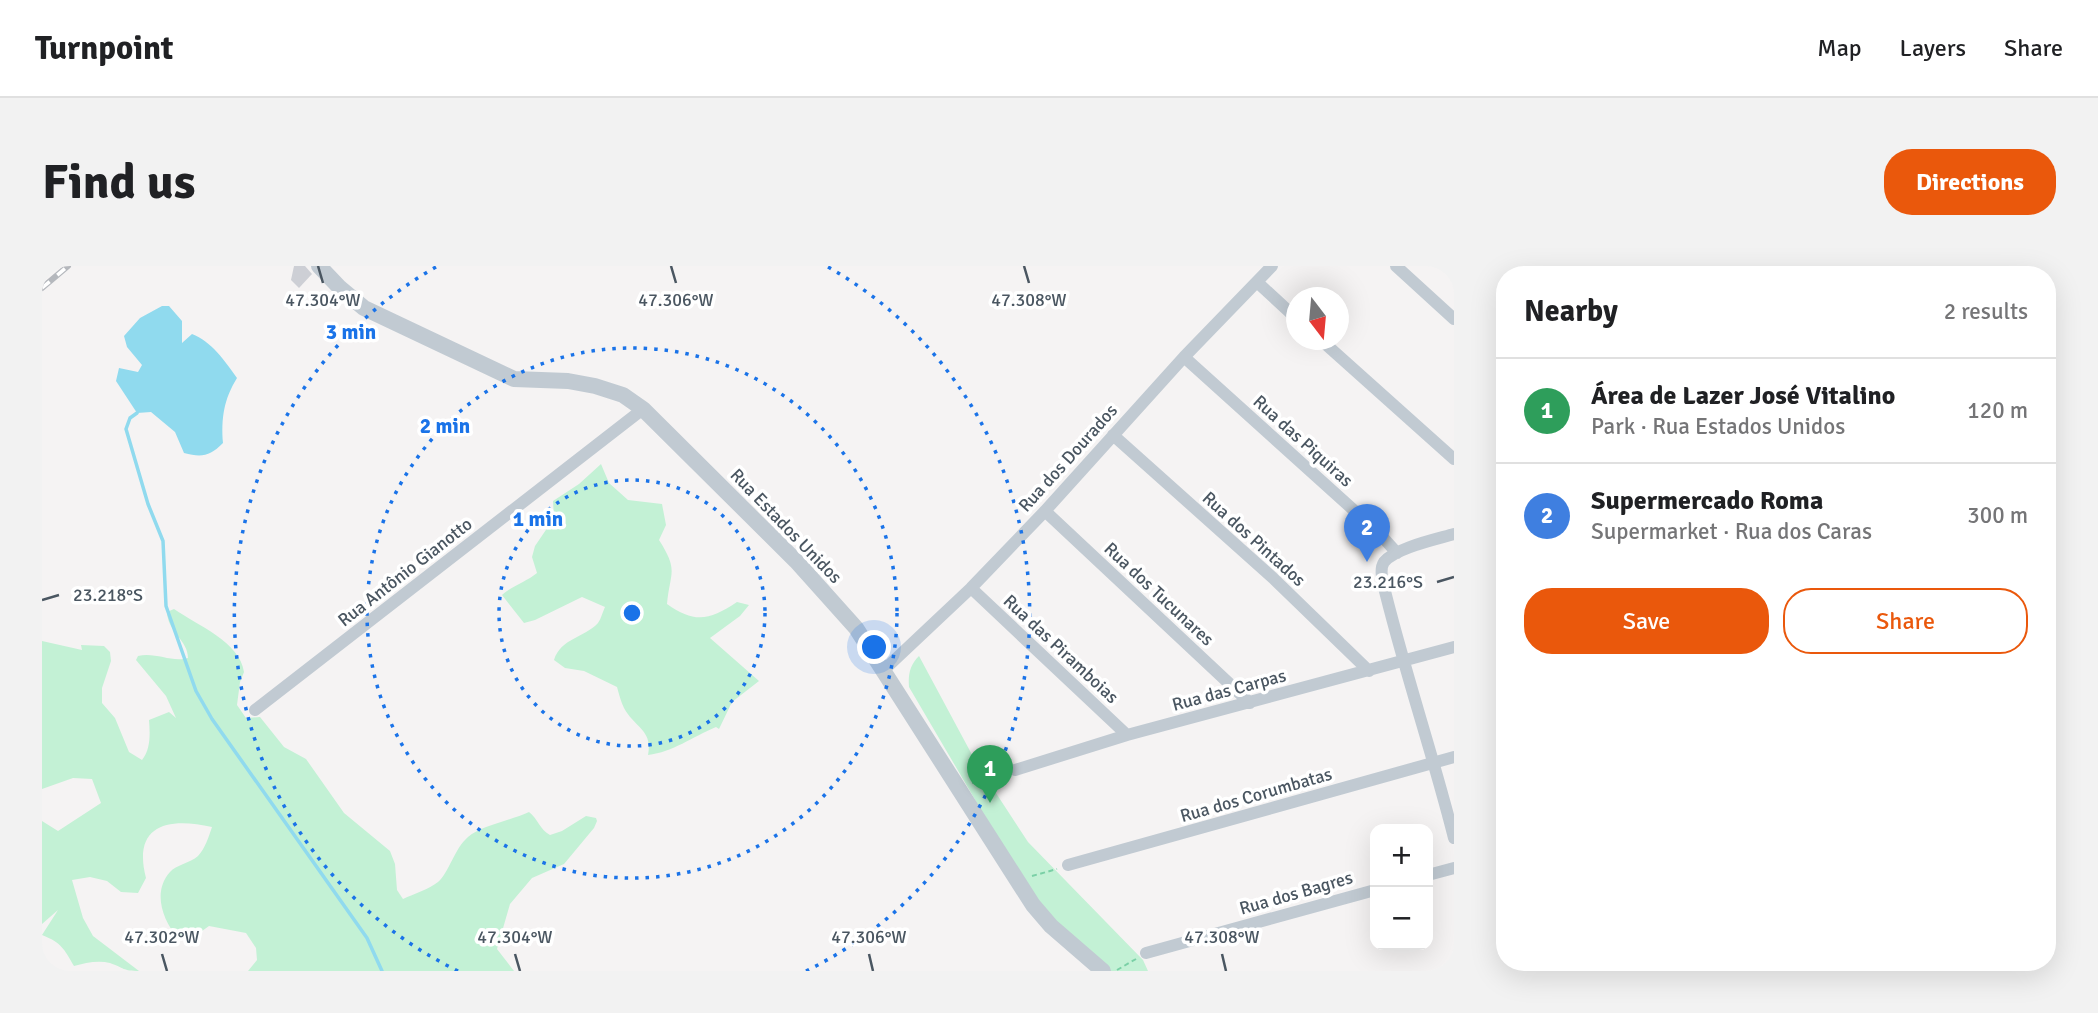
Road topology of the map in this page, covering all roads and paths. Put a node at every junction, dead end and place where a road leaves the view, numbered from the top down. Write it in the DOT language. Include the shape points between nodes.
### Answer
graph roads {
  1 [pos="319,266"];
  2 [pos="1272,266"];
  3 [pos="1396,266"];
  4 [pos="1256,282"];
  5 [pos="1286,308"];
  6 [pos="1454,319"];
  7 [pos="1332,350"];
  8 [pos="1184,357"];
  9 [pos="643,409"];
  10 [pos="1113,435"];
  11 [pos="1454,459"];
  12 [pos="1045,511"];
  13 [pos="1454,534"];
  14 [pos="1397,553"];
  15 [pos="971,588"];
  16 [pos="1454,647"];
  17 [pos="1403,662"];
  18 [pos="885,669"];
  19 [pos="1369,671"];
  20 [pos="1250,703"];
  21 [pos="255,710"];
  22 [pos="1127,735"];
  23 [pos="1454,757"];
  24 [pos="1435,763"];
  25 [pos="1015,771"];
  26 [pos="958,788"];
  27 [pos="1454,838"];
  28 [pos="1068,865"];
  29 [pos="1454,868"];
  30 [pos="1433,874"];
  31 [pos="1016,881"];
  32 [pos="1370,891"];
  33 [pos="1146,953"];
  34 [pos="1103,971"];
  35 [pos="1115,971"];
  1 -- 9 [label="street, Rua Estados Unidos" via="364,308 514,379 594,386"];
  2 -- 4 [label="street, Rua dos Dourados"];
  3 -- 6 [label="street"];
  4 -- 5 [label="street"];
  4 -- 8 [label="street, Rua dos Dourados"];
  7 -- 11 [label="street"];
  8 -- 10 [label="street, Rua dos Dourados"];
  8 -- 14 [label="street, Rua das Piquiras"];
  9 -- 18 [label="street, Rua Estados Unidos" via="796,561 856,628"];
  9 -- 21 [label="street, Rua Antônio Gianotto"];
  10 -- 12 [label="street, Rua dos Dourados"];
  10 -- 19 [label="street, Rua dos Pintados"];
  12 -- 15 [label="street, Rua dos Dourados"];
  12 -- 20 [label="street, Rua dos Tucunares"];
  13 -- 14 [label="street"];
  14 -- 17 [label="street" via="1385,560 1382,579"];
  15 -- 18 [label="street, Rua dos Dourados"];
  15 -- 22 [label="street, Rua das Piramboias"];
  16 -- 17 [label="street, Rua das Carpas"];
  17 -- 19 [label="street, Rua das Carpas"];
  17 -- 24 [label="street"];
  18 -- 26 [label="street, Rua Estados Unidos"];
  19 -- 20 [label="street, Rua das Carpas"];
  20 -- 22 [label="street, Rua das Carpas"];
  22 -- 25 [label="street, Rua das Carpas"];
  23 -- 24 [label="street, Rua dos Corumbatas"];
  24 -- 27 [label="street"];
  24 -- 28 [label="street, Rua dos Corumbatas"];
  25 -- 26 [label="path"];
  26 -- 31 [label="street, Rua Estados Unidos"];
  28 -- 31 [label="path"];
  29 -- 30 [label="street"];
  31 -- 34 [label="street, Rua Estados Unidos" via="1051,926"];
  32 -- 33 [label="street, Rua dos Bagres"];
  33 -- 35 [label="path"];
}
